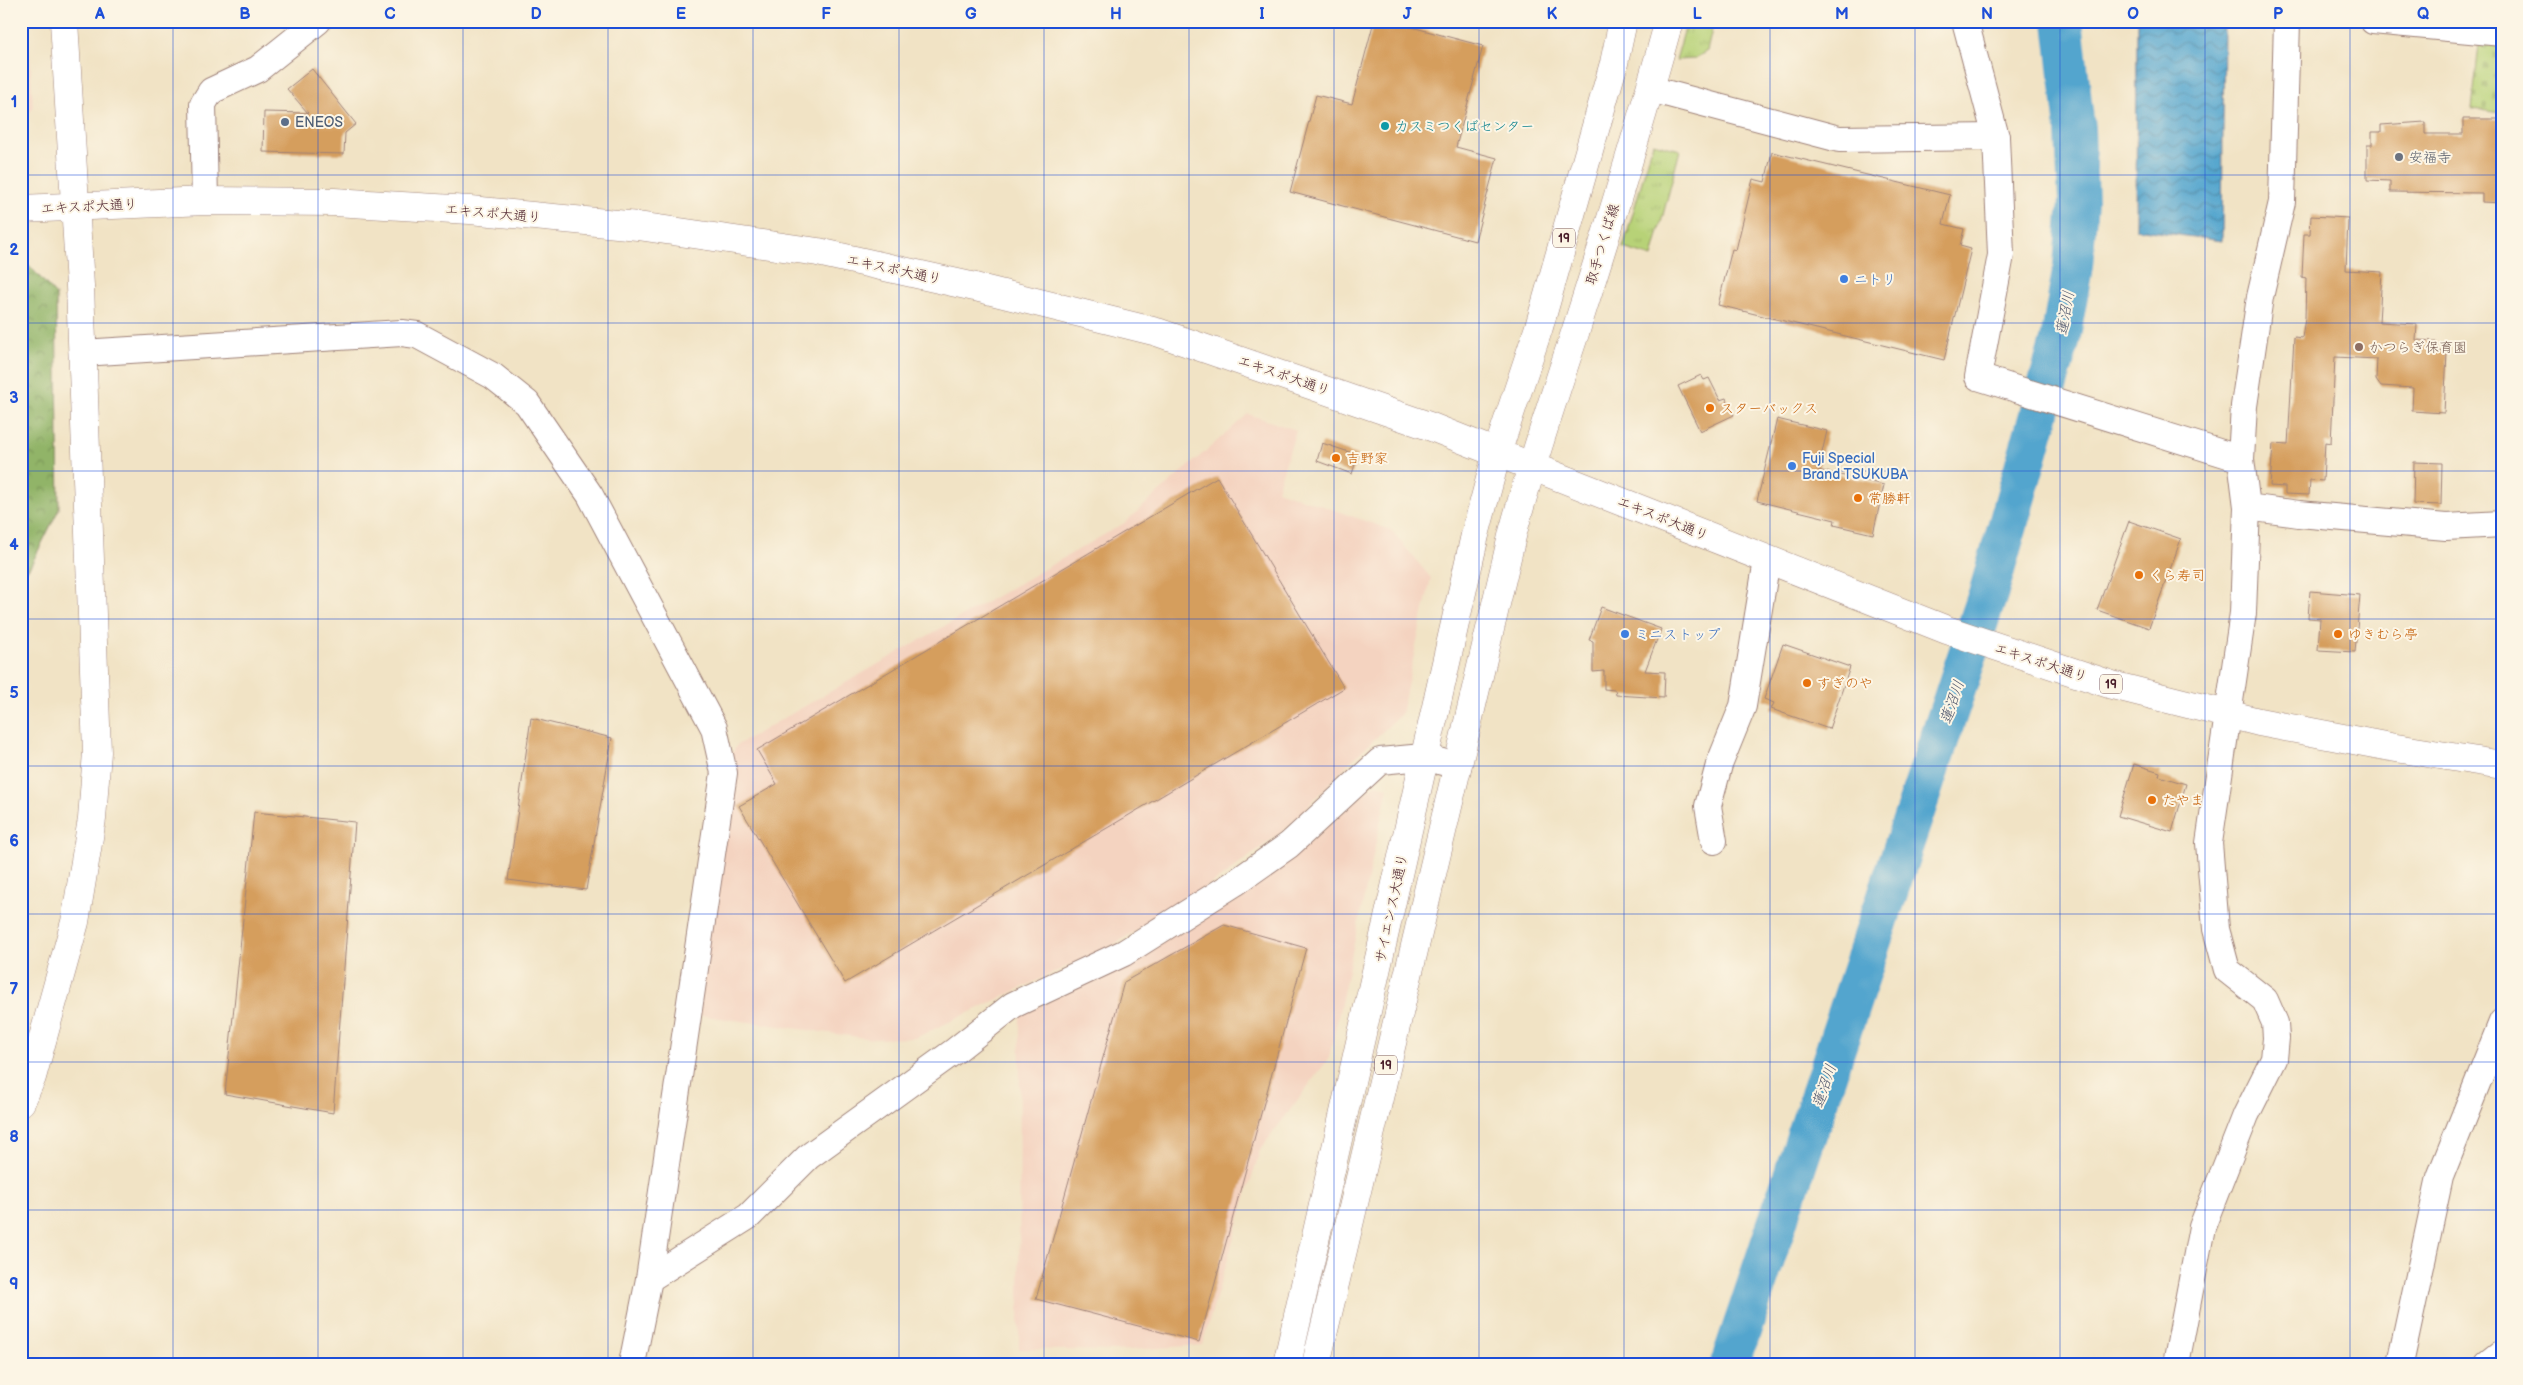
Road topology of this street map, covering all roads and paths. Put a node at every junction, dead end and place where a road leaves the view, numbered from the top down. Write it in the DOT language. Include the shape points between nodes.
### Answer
graph roads {
  1 [pos="64,21"];
  2 [pos="318,21"];
  3 [pos="1624,21"];
  4 [pos="1669,21"];
  5 [pos="1965,21"];
  6 [pos="2287,21"];
  7 [pos="2373,21"];
  8 [pos="2502,33"];
  9 [pos="1650,89"];
  10 [pos="1996,136"];
  11 [pos="205,201"];
  12 [pos="76,205"];
  13 [pos="21,210"];
  14 [pos="82,353"];
  15 [pos="1497,453"];
  16 [pos="2241,460"];
  17 [pos="1530,465"];
  18 [pos="2247,506"];
  19 [pos="2502,524"];
  20 [pos="1767,560"];
  21 [pos="2228,715"];
  22 [pos="1423,757"];
  23 [pos="2502,765"];
  24 [pos="1458,766"];
  25 [pos="1714,841"];
  26 [pos="2502,1022"];
  27 [pos="21,1102"];
  28 [pos="649,1279"];
  29 [pos="2502,1353"];
  30 [pos="632,1364"];
  31 [pos="1287,1364"];
  32 [pos="1316,1364"];
  33 [pos="2176,1364"];
  34 [pos="2400,1364"];
  35 [pos="2488,1364"];
  1 -- 12 [label="main road"];
  2 -- 11 [label="street" via="258,69 211,91 202,104"];
  3 -- 15 [label="main road, 19" via="1539,327"];
  4 -- 9 [label="main road, 取手つくば線 / 19"];
  5 -- 10 [label="street"];
  6 -- 16 [label="street" via="2282,202 2260,298 2244,406"];
  7 -- 8 [label="street"];
  9 -- 10 [label="street" via="1839,139"];
  9 -- 17 [label="main road, 取手つくば線 / 19" via="1576,330"];
  10 -- 16 [label="street" via="2001,255 1978,377"];
  11 -- 12 [label="main road, エキスポ大通り"];
  11 -- 15 [label="main road, エキスポ大通り" via="334,202 470,210 638,226 818,252 1157,332 1420,422"];
  12 -- 13 [label="main road, エキスポ大通り"];
  12 -- 14 [label="main road"];
  14 -- 27 [label="main road" via="97,752 92,819 75,922 32,1077"];
  14 -- 28 [label="street" via="402,332 417,335 494,376 527,403 590,495 714,728 724,773"];
  15 -- 17 [label="main road, エキスポ大通り / 19"];
  15 -- 22 [label="main road, サイエンス大通り / 19"];
  16 -- 18 [label="street"];
  17 -- 20 [label="main road, エキスポ大通り / 19"];
  17 -- 24 [label="main road, 19"];
  18 -- 19 [label="street" via="2446,527"];
  18 -- 21 [label="street" via="2243,613"];
  20 -- 21 [label="main road, エキスポ大通り / 19" via="1995,648 2112,685"];
  20 -- 25 [label="street" via="1743,706 1719,764 1708,806"];
  21 -- 23 [label="main road, エキスポ大通り / 19"];
  21 -- 33 [label="street" via="2209,842 2216,929 2227,970 2264,1000 2275,1023 2276,1038 2274,1059 2246,1115 2202,1227"];
  22 -- 24 [label="street"];
  22 -- 28 [label="street" via="1380,761 1289,845 1235,883 1124,953 1013,1005 808,1157 749,1216"];
  22 -- 31 [label="main road, サイエンス大通り / 19"];
  24 -- 32 [label="main road, 19"];
  26 -- 34 [label="street" via="2440,1177"];
  28 -- 30 [label="street"];
  29 -- 35 [label="street"];
}
